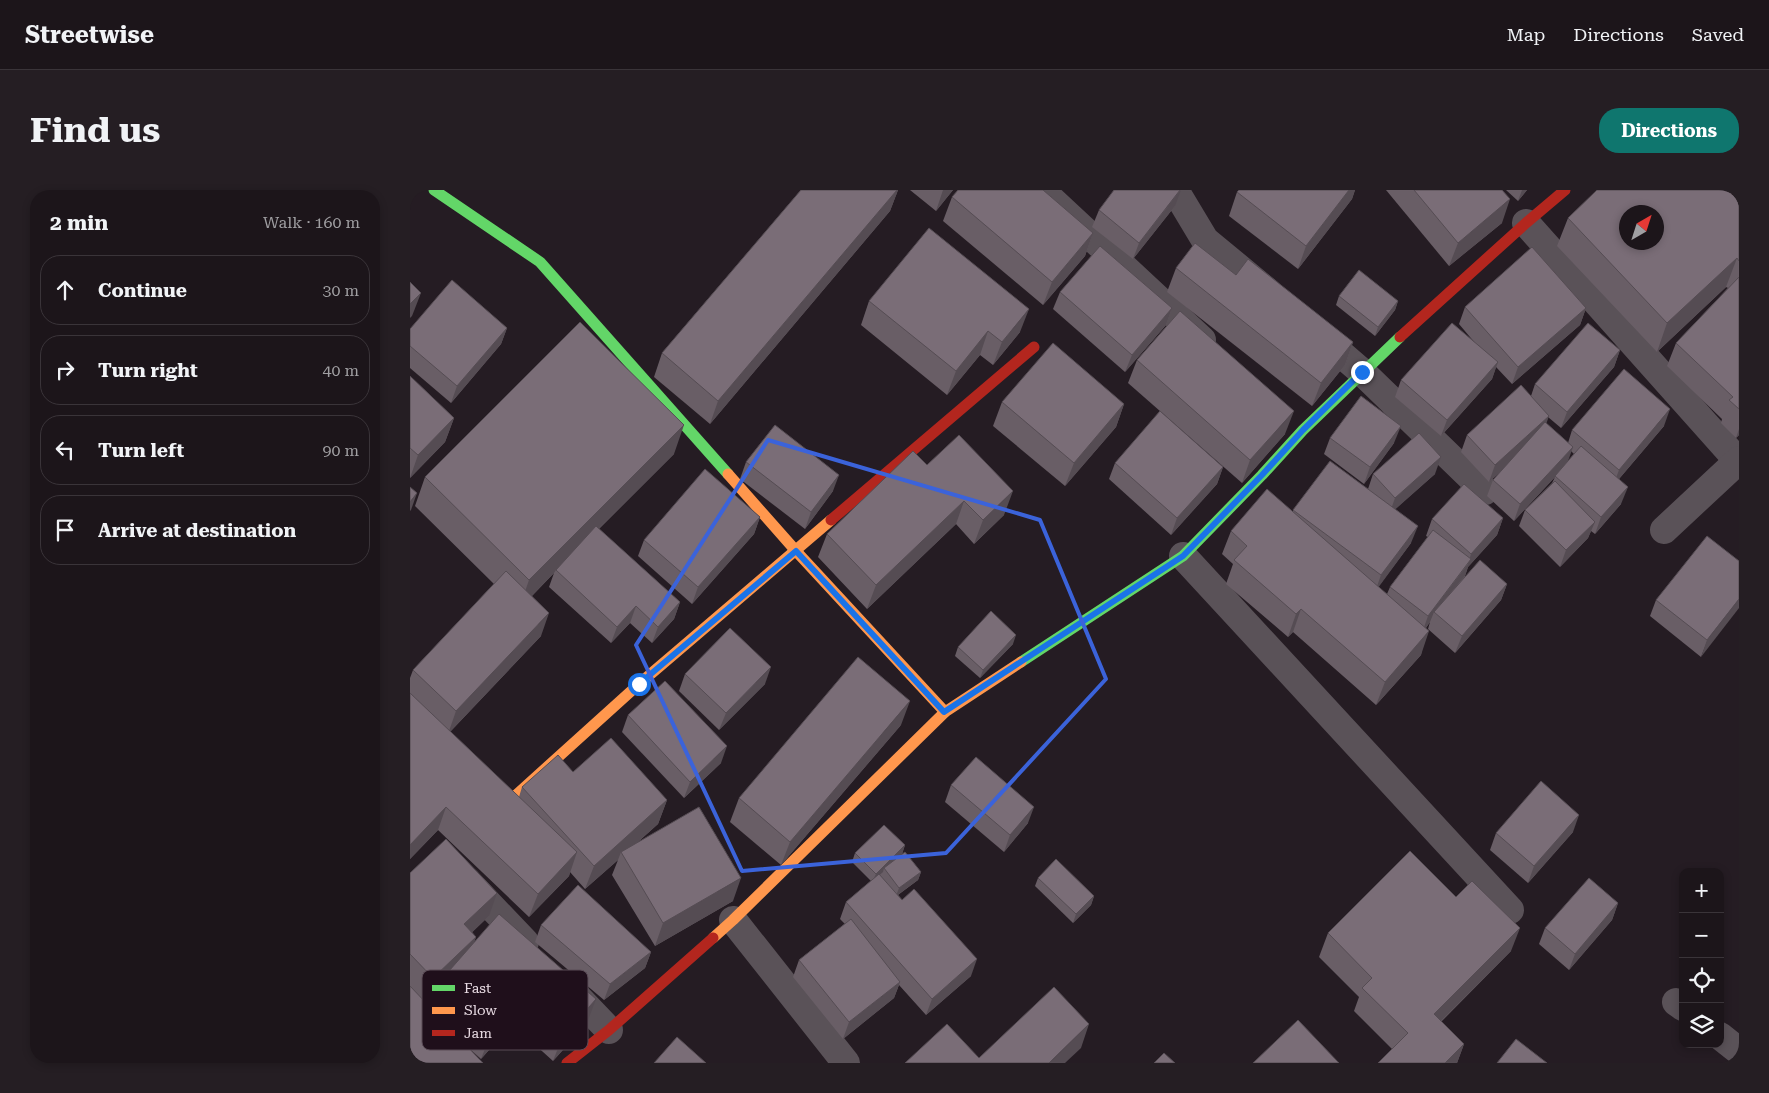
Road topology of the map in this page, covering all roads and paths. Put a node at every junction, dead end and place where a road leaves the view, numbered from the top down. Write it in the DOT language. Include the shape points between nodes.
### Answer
graph roads {
  1 [pos="434,190"];
  2 [pos="1040,190"];
  3 [pos="1175,190"];
  4 [pos="1565,190"];
  5 [pos="1526,223"];
  6 [pos="1034,347"];
  7 [pos="1222,358"];
  8 [pos="1362,372"];
  9 [pos="1738,460"];
  10 [pos="1485,490"];
  11 [pos="1664,530"];
  12 [pos="796,551"];
  13 [pos="1183,556"];
  14 [pos="944,712"];
  15 [pos="515,796"];
  16 [pos="454,868"];
  17 [pos="1510,910"];
  18 [pos="733,920"];
  19 [pos="552,970"];
  20 [pos="588,1008"];
  21 [pos="609,1030"];
  22 [pos="1724,1039"];
  23 [pos="588,1046"];
  24 [pos="584,1050"];
  25 [pos="1739,1051"];
  26 [pos="567,1063"];
  27 [pos="846,1063"];
  1 -- 12 [label="street" via="540,262"];
  2 -- 7 [label="street"];
  3 -- 8 [label="street" via="1205,240"];
  4 -- 5 [label="street"];
  5 -- 8 [label="street"];
  5 -- 9 [label="street"];
  6 -- 12 [label="street"];
  8 -- 10 [label="street"];
  8 -- 13 [label="street" via="1296,424 1262,475"];
  9 -- 11 [label="street"];
  12 -- 14 [label="street"];
  12 -- 15 [label="street" via="639,684"];
  13 -- 14 [label="street"];
  13 -- 17 [label="street"];
  14 -- 18 [label="street"];
  16 -- 19 [label="street"];
  18 -- 21 [label="street"];
  18 -- 27 [label="street"];
  20 -- 21 [label="street"];
  21 -- 23 [label="street"];
  22 -- 25 [label="street"];
  24 -- 26 [label="street"];
}
